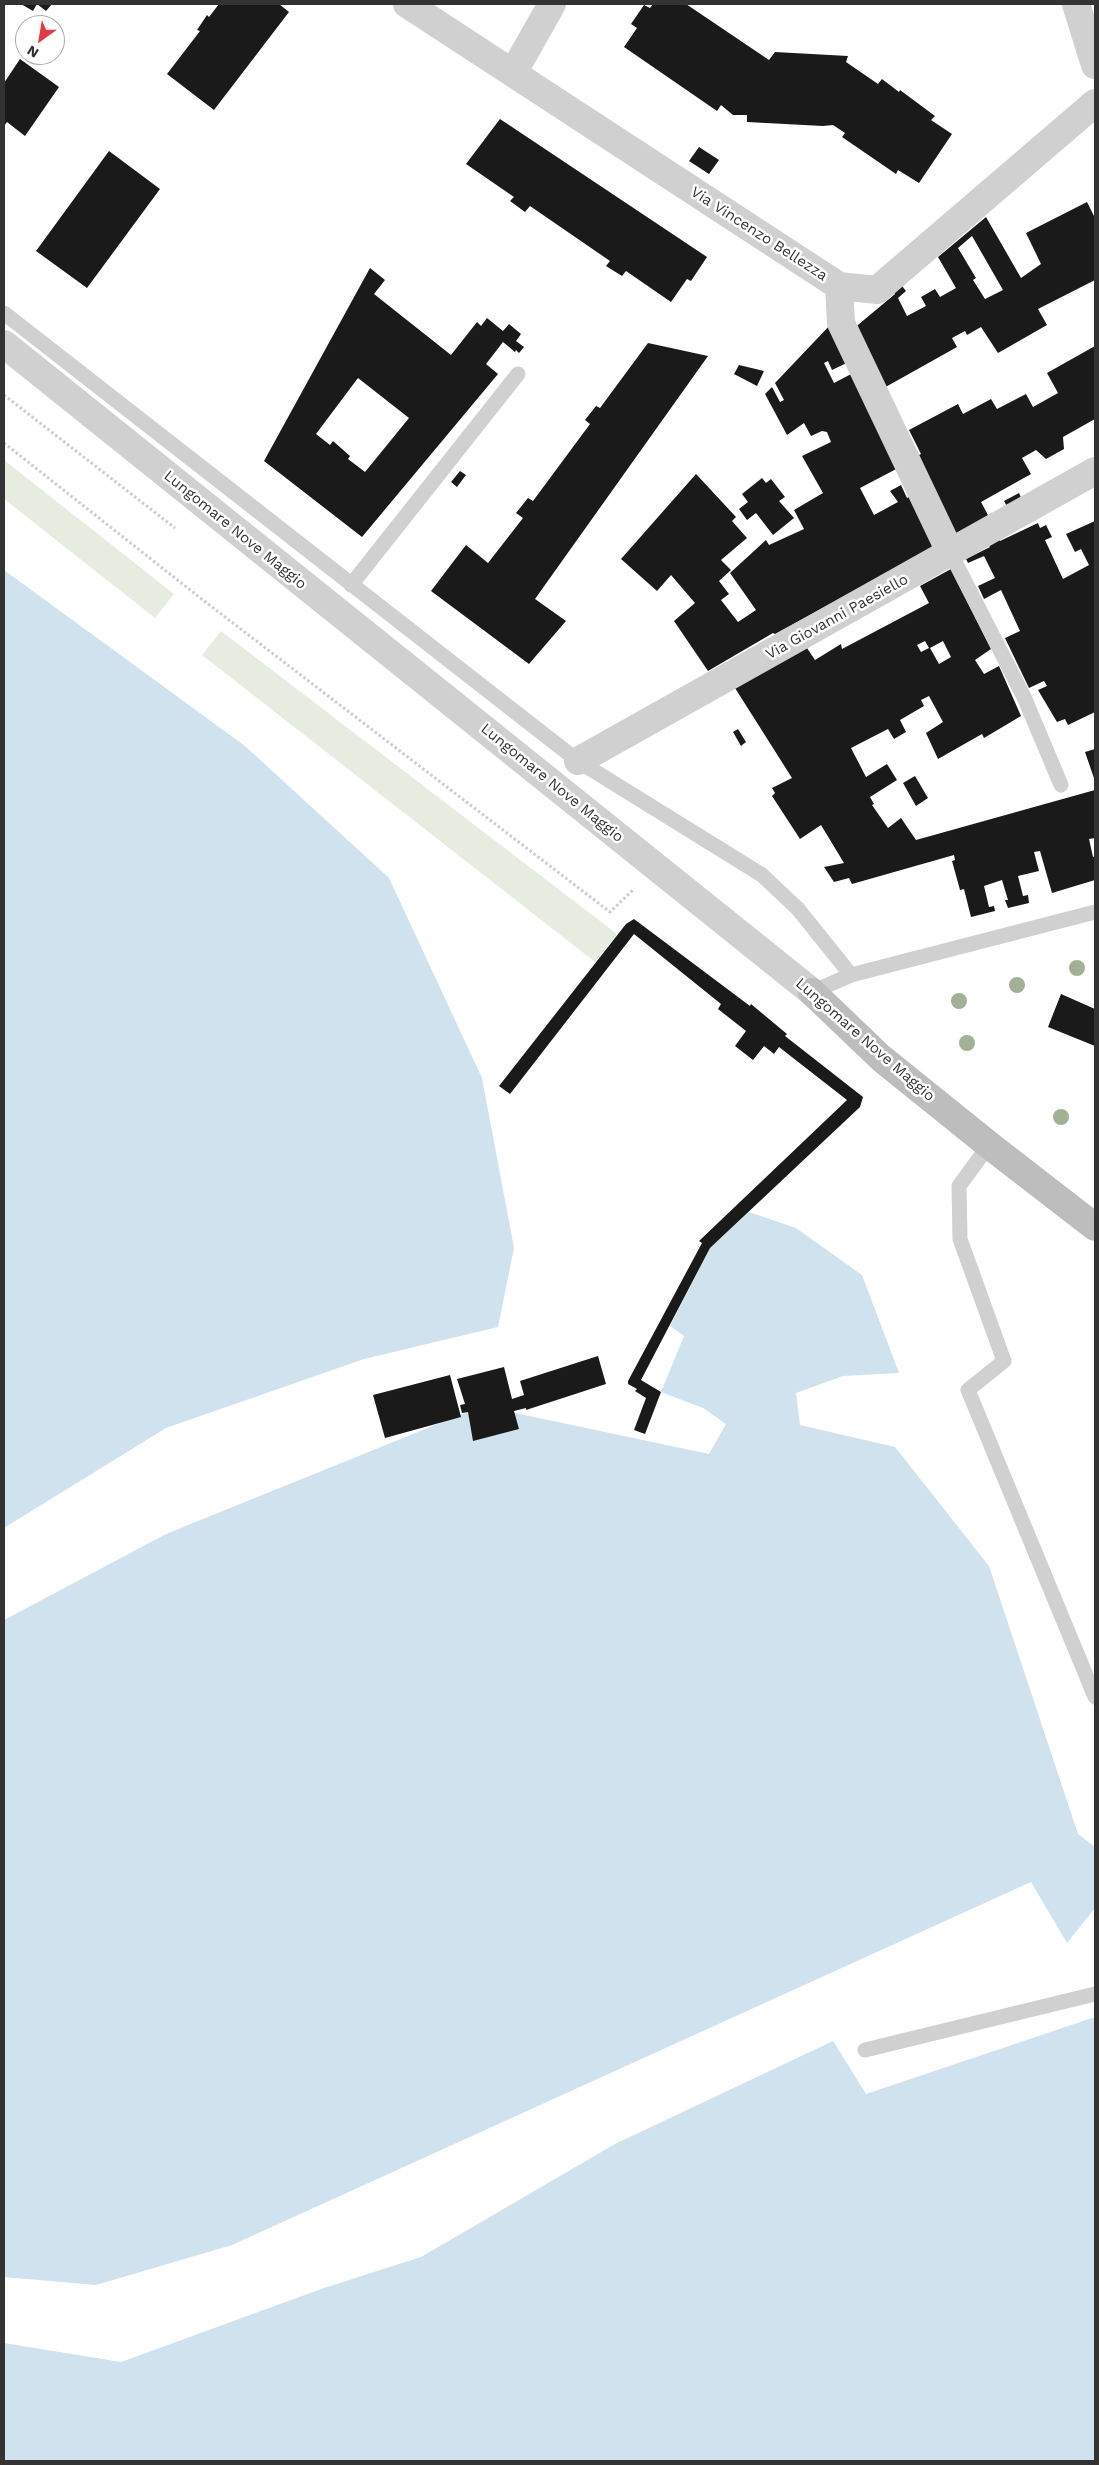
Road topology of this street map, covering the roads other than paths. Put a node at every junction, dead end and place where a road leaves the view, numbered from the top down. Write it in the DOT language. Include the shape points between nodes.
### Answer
graph roads {
  1 [pos="407,4"];
  2 [pos="552,4"];
  3 [pos="1076,4"];
  4 [pos="1095,65"];
  5 [pos="513,73"];
  6 [pos="1095,103"];
  7 [pos="839,286"];
  8 [pos="4,313"];
  9 [pos="4,344"];
  10 [pos="518,374"];
  11 [pos="1095,471"];
  12 [pos="951,554"];
  13 [pos="351,585"];
  14 [pos="578,762"];
  15 [pos="1061,785"];
  16 [pos="1095,912"];
  17 [pos="851,975"];
  18 [pos="812,992"];
  19 [pos="989,1145"];
  20 [pos="1095,1227"];
  21 [pos="1095,1697"];
  22 [pos="1095,1994"];
  23 [pos="865,2050"];
  1 -- 5 [label="street, Via Vincenzo Bellezza"];
  2 -- 5 [label="street"];
  3 -- 4 [label="street"];
  5 -- 7 [label="street, Via Vincenzo Bellezza"];
  6 -- 7 [label="street, Via Vincenzo Bellezza" via="877,290"];
  7 -- 12 [label="street" via="841,324"];
  8 -- 13 [label="lane"];
  9 -- 18 [label="street, Lungomare Nove Maggio"];
  10 -- 13 [label="lane"];
  11 -- 12 [label="street, Via Giovanni Paesiello"];
  12 -- 14 [label="street, Via Giovanni Paesiello"];
  12 -- 15 [label="lane" via="1024,697"];
  13 -- 14 [label="lane"];
  14 -- 17 [label="lane" via="762,874 798,908"];
  16 -- 17 [label="lane"];
  17 -- 18 [label="lane"];
  18 -- 19 [label="street, Lungomare Nove Maggio" via="881,1058"];
  19 -- 20 [label="street, Lungomare Nove Maggio"];
  19 -- 21 [label="lane" via="959,1186 960,1239 1004,1361 968,1390"];
  22 -- 23 [label="lane"];
}
